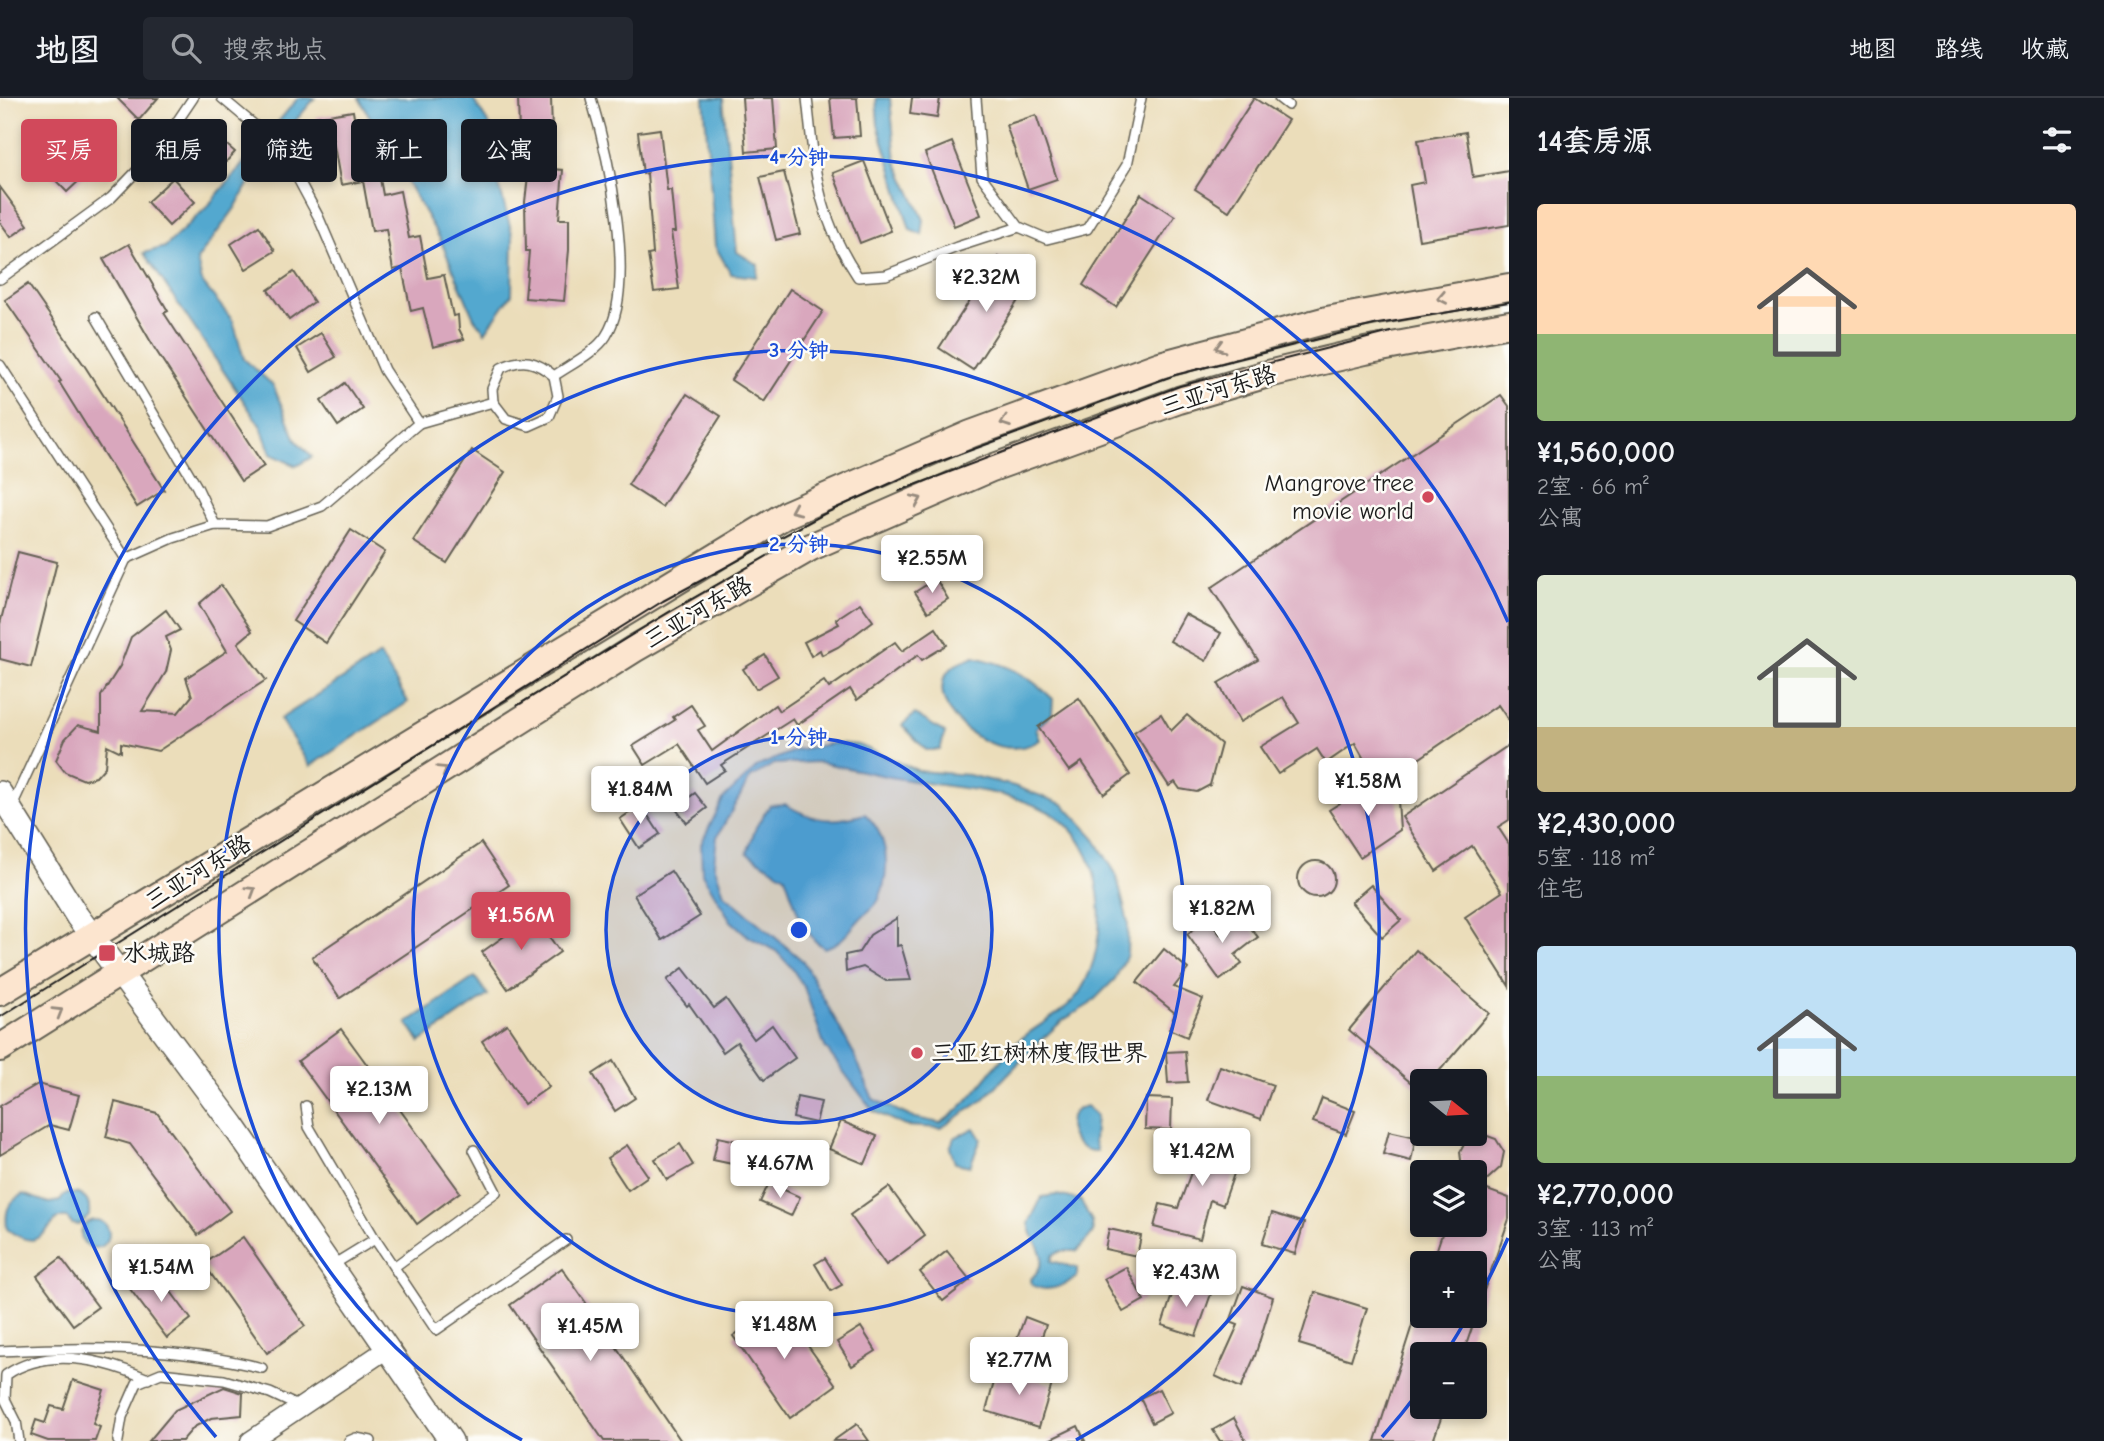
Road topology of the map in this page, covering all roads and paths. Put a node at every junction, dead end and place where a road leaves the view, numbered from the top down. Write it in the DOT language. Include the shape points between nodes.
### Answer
graph roads {
  1 [pos="193,98"];
  2 [pos="222,98"];
  3 [pos="591,98"];
  4 [pos="807,98"];
  5 [pos="976,98"];
  6 [pos="1141,98"];
  7 [pos="1279,98"];
  8 [pos="1288,105"];
  9 [pos="1019,227"];
  10 [pos="0,279"];
  11 [pos="1509,287"];
  12 [pos="96,317"];
  13 [pos="1509,324"];
  14 [pos="0,365"];
  15 [pos="555,376"];
  16 [pos="493,402"];
  17 [pos="419,424"];
  18 [pos="215,525"];
  19 [pos="126,559"];
  20 [pos="5,801"];
  21 [pos="92,937"];
  22 [pos="119,975"];
  23 [pos="0,992"];
  24 [pos="0,1048"];
  25 [pos="306,1106"];
  26 [pos="474,1150"];
  27 [pos="375,1239"];
  28 [pos="566,1240"];
  29 [pos="330,1266"];
  30 [pos="394,1267"];
  31 [pos="387,1349"];
  32 [pos="0,1351"];
  33 [pos="262,1368"];
  34 [pos="148,1379"];
  35 [pos="300,1407"];
  36 [pos="19,1441"];
  37 [pos="118,1441"];
  38 [pos="250,1441"];
  39 [pos="349,1441"];
  40 [pos="371,1441"];
  41 [pos="451,1441"];
  1 -- 10 [label="lane" via="160,147 111,198"];
  2 -- 17 [label="lane" via="288,160 318,216 384,370"];
  3 -- 15 [label="lane" via="620,240 618,314 605,339"];
  4 -- 9 [label="lane" via="819,198 839,248 858,277 886,275"];
  5 -- 9 [label="lane" via="982,177"];
  6 -- 9 [label="lane" via="1127,165 1087,229 1047,239"];
  7 -- 8 [label="lane"];
  11 -- 21 [label="main road, 三亚河东路, one-way" via="1327,320 1160,365 971,434 787,514"];
  12 -- 18 [label="lane" via="191,476"];
  22 -- 13 [label="main road, 三亚河东路, one-way" via="634,649 811,547 989,469 1179,400 1339,357"];
  14 -- 19 [label="lane"];
  15 -- 16 [label="lane" via="538,363 517,360 501,368 492,388"];
  15 -- 16 [label="lane" via="558,396 549,417 539,422 529,426 506,419"];
  16 -- 17 [label="lane"];
  17 -- 18 [label="lane" via="322,506 267,526"];
  18 -- 19 [label="lane"];
  19 -- 20 [label="lane"];
  20 -- 21 [label="street"];
  21 -- 22 [label="street"];
  21 -- 23 [label="main road, 三亚河东路"];
  24 -- 22 [label="main road, 三亚河东路, one-way"];
  22 -- 29 [label="street" via="205,1085"];
  25 -- 27 [label="lane" via="309,1127"];
  26 -- 30 [label="lane" via="496,1192"];
  27 -- 29 [label="lane"];
  27 -- 30 [label="lane"];
  28 -- 30 [label="lane" via="436,1330"];
  29 -- 31 [label="street"];
  31 -- 35 [label="street"];
  31 -- 41 [label="street"];
  32 -- 33 [label="lane" via="161,1350"];
  34 -- 35 [label="lane" via="161,1373 224,1380"];
  34 -- 36 [label="lane" via="112,1364 73,1359 21,1365 6,1376 5,1399"];
  34 -- 37 [label="lane" via="136,1383"];
  35 -- 38 [label="street"];
  39 -- 40 [label="lane"];
}
